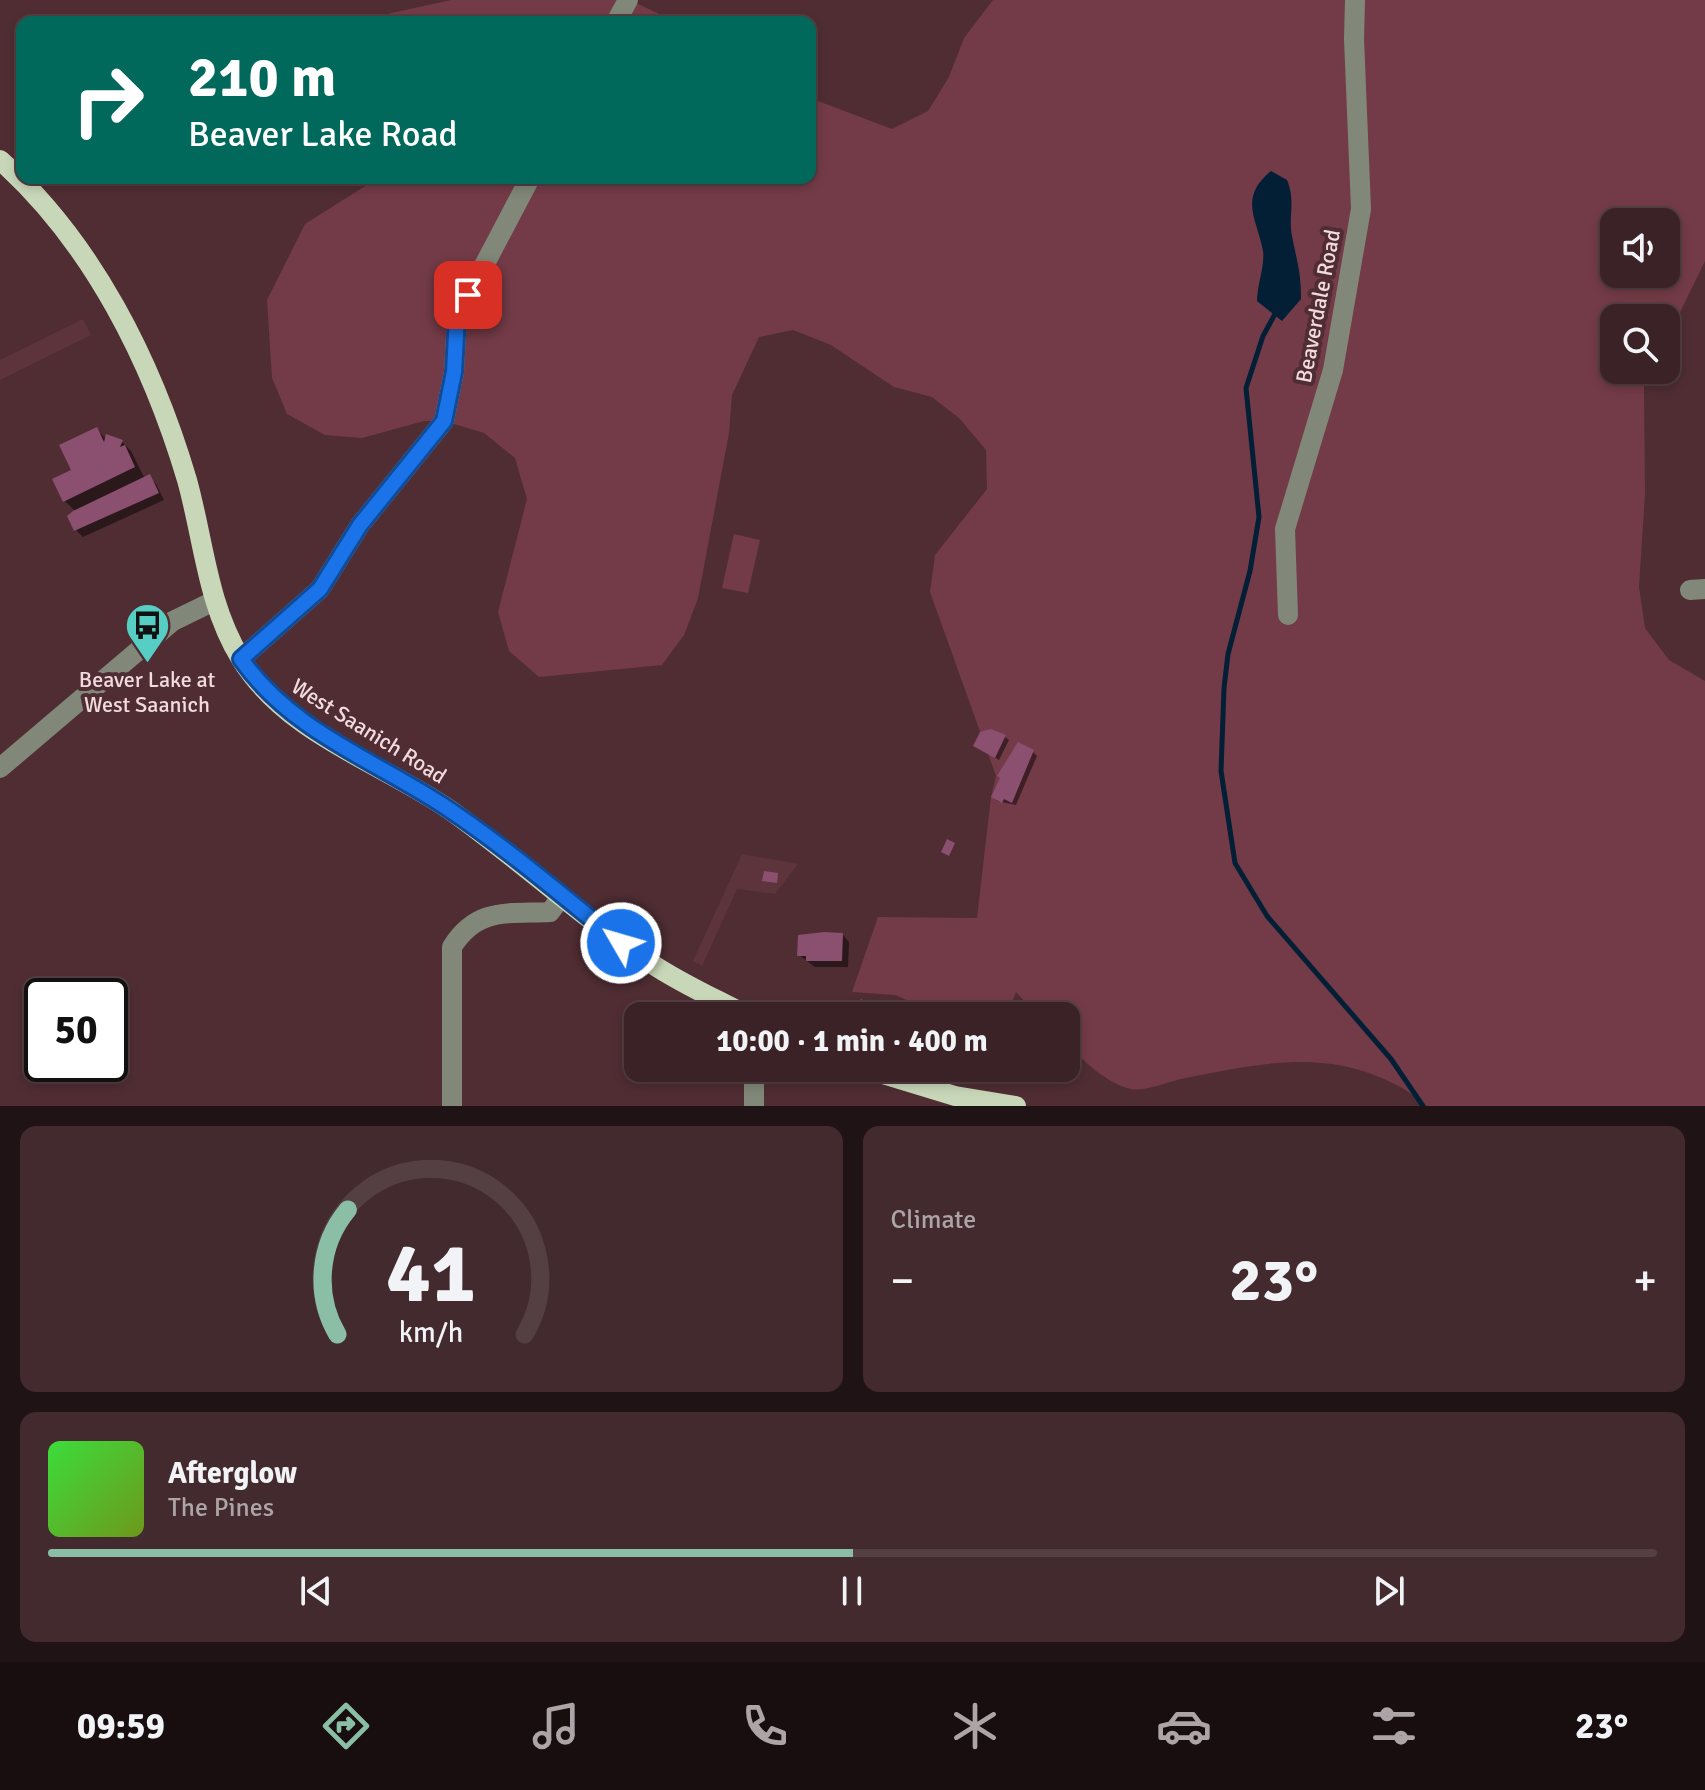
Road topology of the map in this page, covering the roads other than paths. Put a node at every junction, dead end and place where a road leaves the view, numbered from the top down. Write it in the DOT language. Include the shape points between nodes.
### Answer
graph roads {
  1 [pos="1355,0"];
  2 [pos="0,160"];
  3 [pos="16,175"];
  4 [pos="26,184"];
  5 [pos="527,184"];
  6 [pos="214,601"];
  7 [pos="1288,615"];
  8 [pos="241,659"];
  9 [pos="0,768"];
  10 [pos="562,896"];
  11 [pos="722,1002"];
  12 [pos="754,1082"];
  13 [pos="909,1082"];
  14 [pos="452,1106"];
  15 [pos="754,1106"];
  16 [pos="1016,1106"];
  1 -- 7 [label="street, Beaverdale Road" via="1361,209 1333,370 1285,529"];
  2 -- 3 [label="main road, West Saanich Road"];
  4 -- 6 [label="main road, West Saanich Road" via="78,247 140,356 187,482"];
  5 -- 8 [label="street" via="457,317 444,421 360,525 320,589"];
  6 -- 8 [label="main road, West Saanich Road"];
  6 -- 9 [label="street" via="173,621"];
  8 -- 10 [label="main road, West Saanich Road" via="261,688 288,712 447,808"];
  10 -- 11 [label="main road, West Saanich Road" via="654,965"];
  10 -- 14 [label="street" via="550,912 492,915 471,923 458,937 450,954"];
  12 -- 15 [label="street"];
  13 -- 16 [label="main road"];
}
